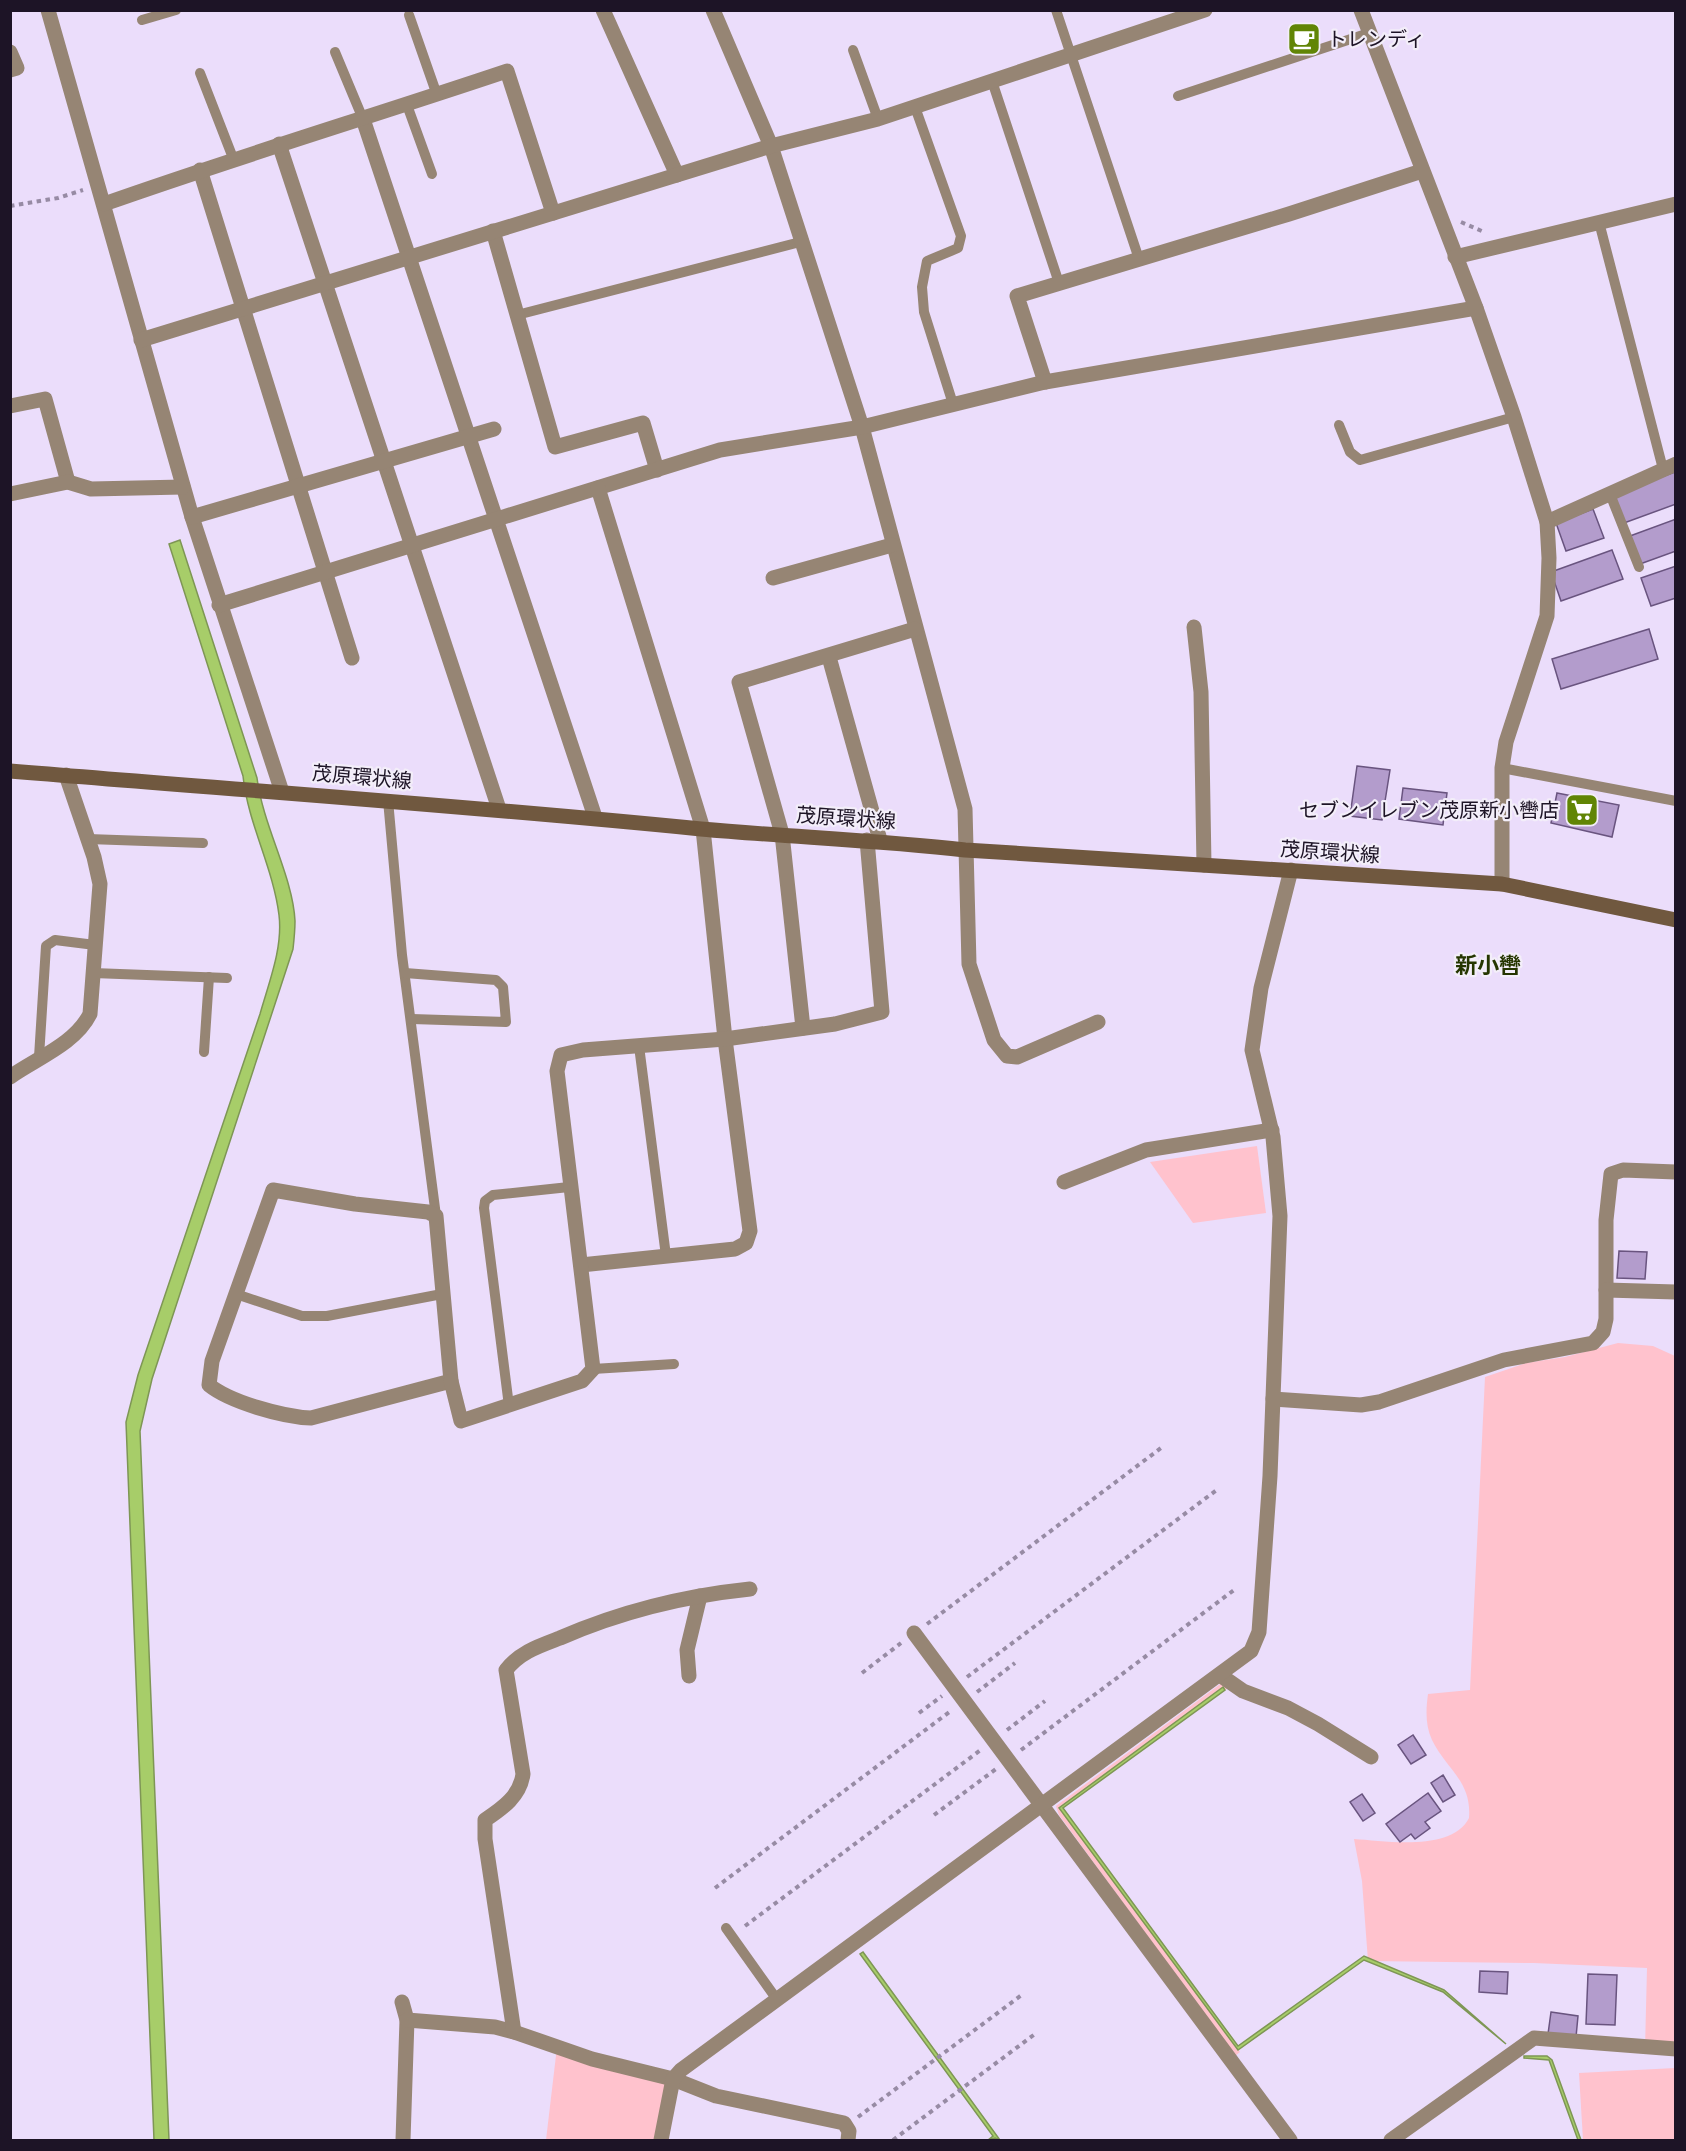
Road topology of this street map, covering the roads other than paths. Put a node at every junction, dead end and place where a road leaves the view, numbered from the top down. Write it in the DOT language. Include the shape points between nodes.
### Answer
graph roads {
  1 [pos="48,10"];
  2 [pos="176,10"];
  3 [pos="603,10"];
  4 [pos="713,10"];
  5 [pos="1056,10"];
  6 [pos="1205,10"];
  7 [pos="1361,10"];
  8 [pos="409,15"];
  9 [pos="142,20"];
  10 [pos="1370,33"];
  11 [pos="853,50"];
  12 [pos="10,52"];
  13 [pos="335,52"];
  14 [pos="1072,55"];
  15 [pos="10,70"];
  16 [pos="200,73"];
  17 [pos="992,81"];
  18 [pos="437,95"];
  19 [pos="1178,96"];
  20 [pos="406,105"];
  21 [pos="915,107"];
  22 [pos="363,119"];
  23 [pos="878,119"];
  24 [pos="279,144"];
  25 [pos="771,146"];
  26 [pos="233,158"];
  27 [pos="200,170"];
  28 [pos="1422,171"];
  29 [pos="432,174"];
  30 [pos="677,175"];
  31 [pos="104,204"];
  32 [pos="1676,204"];
  33 [pos="553,213"];
  34 [pos="1599,222"];
  35 [pos="493,231"];
  36 [pos="804,241"];
  37 [pos="1455,257"];
  38 [pos="409,258"];
  39 [pos="1139,259"];
  40 [pos="325,283"];
  41 [pos="1059,283"];
  42 [pos="243,308"];
  43 [pos="1476,308"];
  44 [pos="517,315"];
  45 [pos="141,340"];
  46 [pos="1045,382"];
  47 [pos="953,404"];
  48 [pos="10,406"];
  49 [pos="1514,417"];
  50 [pos="1339,425"];
  51 [pos="862,427"];
  52 [pos="494,429"];
  53 [pos="468,436"];
  54 [pos="384,461"];
  55 [pos="1669,466"];
  56 [pos="657,470"];
  57 [pos="68,482"];
  58 [pos="298,486"];
  59 [pos="183,487"];
  60 [pos="598,488"];
  61 [pos="10,494"];
  62 [pos="1610,494"];
  63 [pos="192,517"];
  64 [pos="496,520"];
  65 [pos="1546,522"];
  66 [pos="892,545"];
  67 [pos="412,546"];
  68 [pos="1639,567"];
  69 [pos="325,573"];
  70 [pos="773,578"];
  71 [pos="219,605"];
  72 [pos="1194,627"];
  73 [pos="915,629"];
  74 [pos="829,657"];
  75 [pos="352,658"];
  76 [pos="1502,768"];
  77 [pos="10,771"];
  78 [pos="66,775"];
  79 [pos="282,792"];
  80 [pos="388,800"];
  81 [pos="1676,801"];
  82 [pos="499,809"];
  83 [pos="595,817"];
  84 [pos="703,829"];
  85 [pos="782,834"];
  86 [pos="88,839"];
  87 [pos="873,840"];
  88 [pos="203,843"];
  89 [pos="965,850"];
  90 [pos="1204,865"];
  91 [pos="1291,870"];
  92 [pos="1502,884"];
  93 [pos="1676,920"];
  94 [pos="95,945"];
  95 [pos="405,973"];
  96 [pos="93,974"];
  97 [pos="208,977"];
  98 [pos="227,978"];
  99 [pos="412,1019"];
  100 [pos="1098,1022"];
  101 [pos="803,1028"];
  102 [pos="725,1039"];
  103 [pos="639,1046"];
  104 [pos="204,1052"];
  105 [pos="39,1057"];
  106 [pos="10,1077"];
  107 [pos="1272,1130"];
  108 [pos="1676,1172"];
  109 [pos="1064,1182"];
  110 [pos="569,1187"];
  111 [pos="436,1216"];
  112 [pos="666,1256"];
  113 [pos="581,1265"];
  114 [pos="1606,1290"];
  115 [pos="1676,1292"];
  116 [pos="236,1294"];
  117 [pos="442,1294"];
  118 [pos="674,1364"];
  119 [pos="593,1369"];
  120 [pos="451,1381"];
  121 [pos="1273,1399"];
  122 [pos="509,1406"];
  123 [pos="750,1589"];
  124 [pos="700,1596"];
  125 [pos="914,1633"];
  126 [pos="1220,1675"];
  127 [pos="688,1676"];
  128 [pos="1371,1757"];
  129 [pos="1043,1805"];
  130 [pos="726,1929"];
  131 [pos="402,2001"];
  132 [pos="778,2001"];
  133 [pos="407,2020"];
  134 [pos="514,2032"];
  135 [pos="1676,2049"];
  136 [pos="673,2079"];
  137 [pos="403,2140"];
  138 [pos="661,2140"];
  139 [pos="848,2140"];
  140 [pos="1290,2140"];
  141 [pos="1391,2140"];
  1 -- 31 [label="street"];
  2 -- 9 [label="lane"];
  3 -- 30 [label="street"];
  4 -- 25 [label="street"];
  5 -- 14 [label="lane"];
  6 -- 14 [label="street"];
  7 -- 10 [label="street"];
  8 -- 18 [label="lane"];
  10 -- 19 [label="lane"];
  10 -- 28 [label="street"];
  11 -- 23 [label="lane"];
  12 -- 15 [label="street" via="17,68"];
  13 -- 22 [label="lane"];
  14 -- 17 [label="street"];
  14 -- 39 [label="lane"];
  16 -- 26 [label="lane"];
  17 -- 21 [label="street"];
  17 -- 41 [label="lane"];
  18 -- 20 [label="street"];
  18 -- 33 [label="street" via="507,71"];
  20 -- 22 [label="street"];
  20 -- 29 [label="lane"];
  21 -- 23 [label="street"];
  21 -- 47 [label="lane" via="961,236 958,248 927,261 921,287 924,312"];
  22 -- 24 [label="street"];
  22 -- 38 [label="street"];
  23 -- 25 [label="street"];
  24 -- 26 [label="street"];
  24 -- 40 [label="street"];
  25 -- 30 [label="street"];
  25 -- 36 [label="street"];
  26 -- 27 [label="street"];
  27 -- 31 [label="street"];
  27 -- 42 [label="street"];
  28 -- 37 [label="street"];
  28 -- 39 [label="street"];
  30 -- 33 [label="street"];
  31 -- 45 [label="street"];
  32 -- 34 [label="street"];
  33 -- 35 [label="street"];
  34 -- 37 [label="street"];
  34 -- 55 [label="lane"];
  35 -- 38 [label="street"];
  35 -- 44 [label="street"];
  36 -- 44 [label="lane"];
  36 -- 51 [label="street"];
  37 -- 43 [label="street"];
  38 -- 40 [label="street"];
  38 -- 53 [label="street"];
  39 -- 41 [label="street"];
  40 -- 42 [label="street"];
  40 -- 54 [label="street"];
  41 -- 46 [label="street" via="1017,296"];
  42 -- 45 [label="street"];
  42 -- 58 [label="street"];
  43 -- 46 [label="street"];
  43 -- 49 [label="street"];
  44 -- 56 [label="street" via="555,447 642,423"];
  45 -- 59 [label="street"];
  46 -- 47 [label="street"];
  47 -- 51 [label="street"];
  48 -- 57 [label="street" via="45,399"];
  49 -- 50 [label="lane" via="1360,460 1350,452"];
  49 -- 65 [label="street"];
  51 -- 56 [label="street" via="720,450"];
  51 -- 66 [label="street"];
  52 -- 53 [label="street"];
  53 -- 54 [label="street"];
  53 -- 64 [label="street"];
  54 -- 58 [label="street"];
  54 -- 67 [label="street"];
  55 -- 62 [label="street"];
  56 -- 60 [label="street"];
  57 -- 59 [label="street" via="91,489"];
  57 -- 61 [label="street"];
  58 -- 63 [label="street"];
  58 -- 69 [label="street"];
  59 -- 63 [label="street"];
  60 -- 64 [label="street"];
  60 -- 84 [label="street"];
  62 -- 65 [label="street"];
  62 -- 68 [label="lane"];
  63 -- 71 [label="street"];
  64 -- 67 [label="street"];
  64 -- 83 [label="street"];
  65 -- 76 [label="street" via="1547,616 1506,742"];
  66 -- 70 [label="street"];
  66 -- 73 [label="street"];
  67 -- 69 [label="street"];
  67 -- 82 [label="street"];
  69 -- 71 [label="street"];
  69 -- 75 [label="street"];
  71 -- 79 [label="street"];
  72 -- 90 [label="street" via="1201,692"];
  73 -- 74 [label="street"];
  73 -- 89 [label="street" via="965,809"];
  74 -- 85 [label="street" via="739,682"];
  74 -- 87 [label="street"];
  76 -- 81 [label="lane"];
  76 -- 92 [label="street"];
  77 -- 78 [label="main road, 茂原環状線"];
  78 -- 79 [label="main road, 茂原環状線"];
  78 -- 86 [label="street"];
  79 -- 80 [label="main road, 茂原環状線"];
  80 -- 82 [label="main road, 茂原環状線"];
  80 -- 95 [label="lane"];
  82 -- 83 [label="main road, 茂原環状線"];
  83 -- 84 [label="main road, 茂原環状線"];
  84 -- 85 [label="main road, 茂原環状線"];
  84 -- 102 [label="street"];
  85 -- 87 [label="main road, 茂原環状線"];
  85 -- 101 [label="street"];
  86 -- 88 [label="lane"];
  86 -- 94 [label="street" via="100,884"];
  87 -- 89 [label="main road, 茂原環状線"];
  87 -- 101 [label="street" via="882,1012"];
  89 -- 90 [label="main road, 茂原環状線"];
  89 -- 100 [label="street" via="969,964 1000,1050 1017,1057"];
  90 -- 91 [label="main road, 茂原環状線"];
  91 -- 92 [label="main road, 茂原環状線"];
  91 -- 107 [label="street" via="1261,988 1252,1050"];
  92 -- 93 [label="main road, 茂原環状線"];
  94 -- 96 [label="street"];
  94 -- 105 [label="lane" via="55,940 46,946"];
  95 -- 99 [label="lane"];
  95 -- 99 [label="lane" via="496,980 503,987 506,1022"];
  96 -- 97 [label="lane"];
  96 -- 105 [label="street" via="90,1014 83,1027 61,1046"];
  97 -- 98 [label="lane"];
  97 -- 104 [label="lane"];
  99 -- 111 [label="lane"];
  101 -- 102 [label="street"];
  102 -- 103 [label="street"];
  102 -- 112 [label="street" via="750,1231 746,1243 735,1249"];
  103 -- 110 [label="street" via="561,1055 557,1071"];
  103 -- 112 [label="lane"];
  105 -- 106 [label="street"];
  107 -- 109 [label="street" via="1146,1150"];
  107 -- 121 [label="street" via="1280,1216"];
  108 -- 114 [label="street" via="1623,1170 1611,1174 1606,1220"];
  110 -- 113 [label="street"];
  110 -- 122 [label="lane" via="493,1195 485,1201"];
  111 -- 116 [label="street" via="273,1191"];
  111 -- 117 [label="street"];
  112 -- 113 [label="street"];
  113 -- 119 [label="street"];
  114 -- 115 [label="street"];
  114 -- 121 [label="street" via="1606,1320 1603,1332 1593,1343 1504,1360 1379,1402 1361,1405"];
  116 -- 117 [label="lane" via="302,1316 327,1316"];
  116 -- 120 [label="street" via="209,1375 209,1385 219,1392 295,1418 311,1418"];
  117 -- 120 [label="street"];
  118 -- 119 [label="lane"];
  119 -- 122 [label="street" via="582,1381"];
  120 -- 122 [label="street" via="461,1421"];
  121 -- 126 [label="street" via="1259,1632 1251,1650"];
  123 -- 124 [label="street"];
  124 -- 127 [label="street" via="687,1650"];
  124 -- 134 [label="street" via="651,1604 599,1621 516,1656 506,1670 523,1774 521,1787 503,1808 485,1820 485,1839"];
  125 -- 129 [label="street"];
  126 -- 128 [label="street" via="1243,1691 1302,1715"];
  126 -- 129 [label="street"];
  129 -- 132 [label="street"];
  129 -- 140 [label="street"];
  130 -- 132 [label="lane"];
  131 -- 133 [label="street"];
  132 -- 136 [label="street"];
  133 -- 134 [label="street"];
  133 -- 137 [label="street"];
  134 -- 136 [label="street" via="592,2059"];
  135 -- 141 [label="street" via="1534,2038"];
  136 -- 138 [label="street"];
  136 -- 139 [label="street" via="716,2096 844,2124 849,2130"];
}
